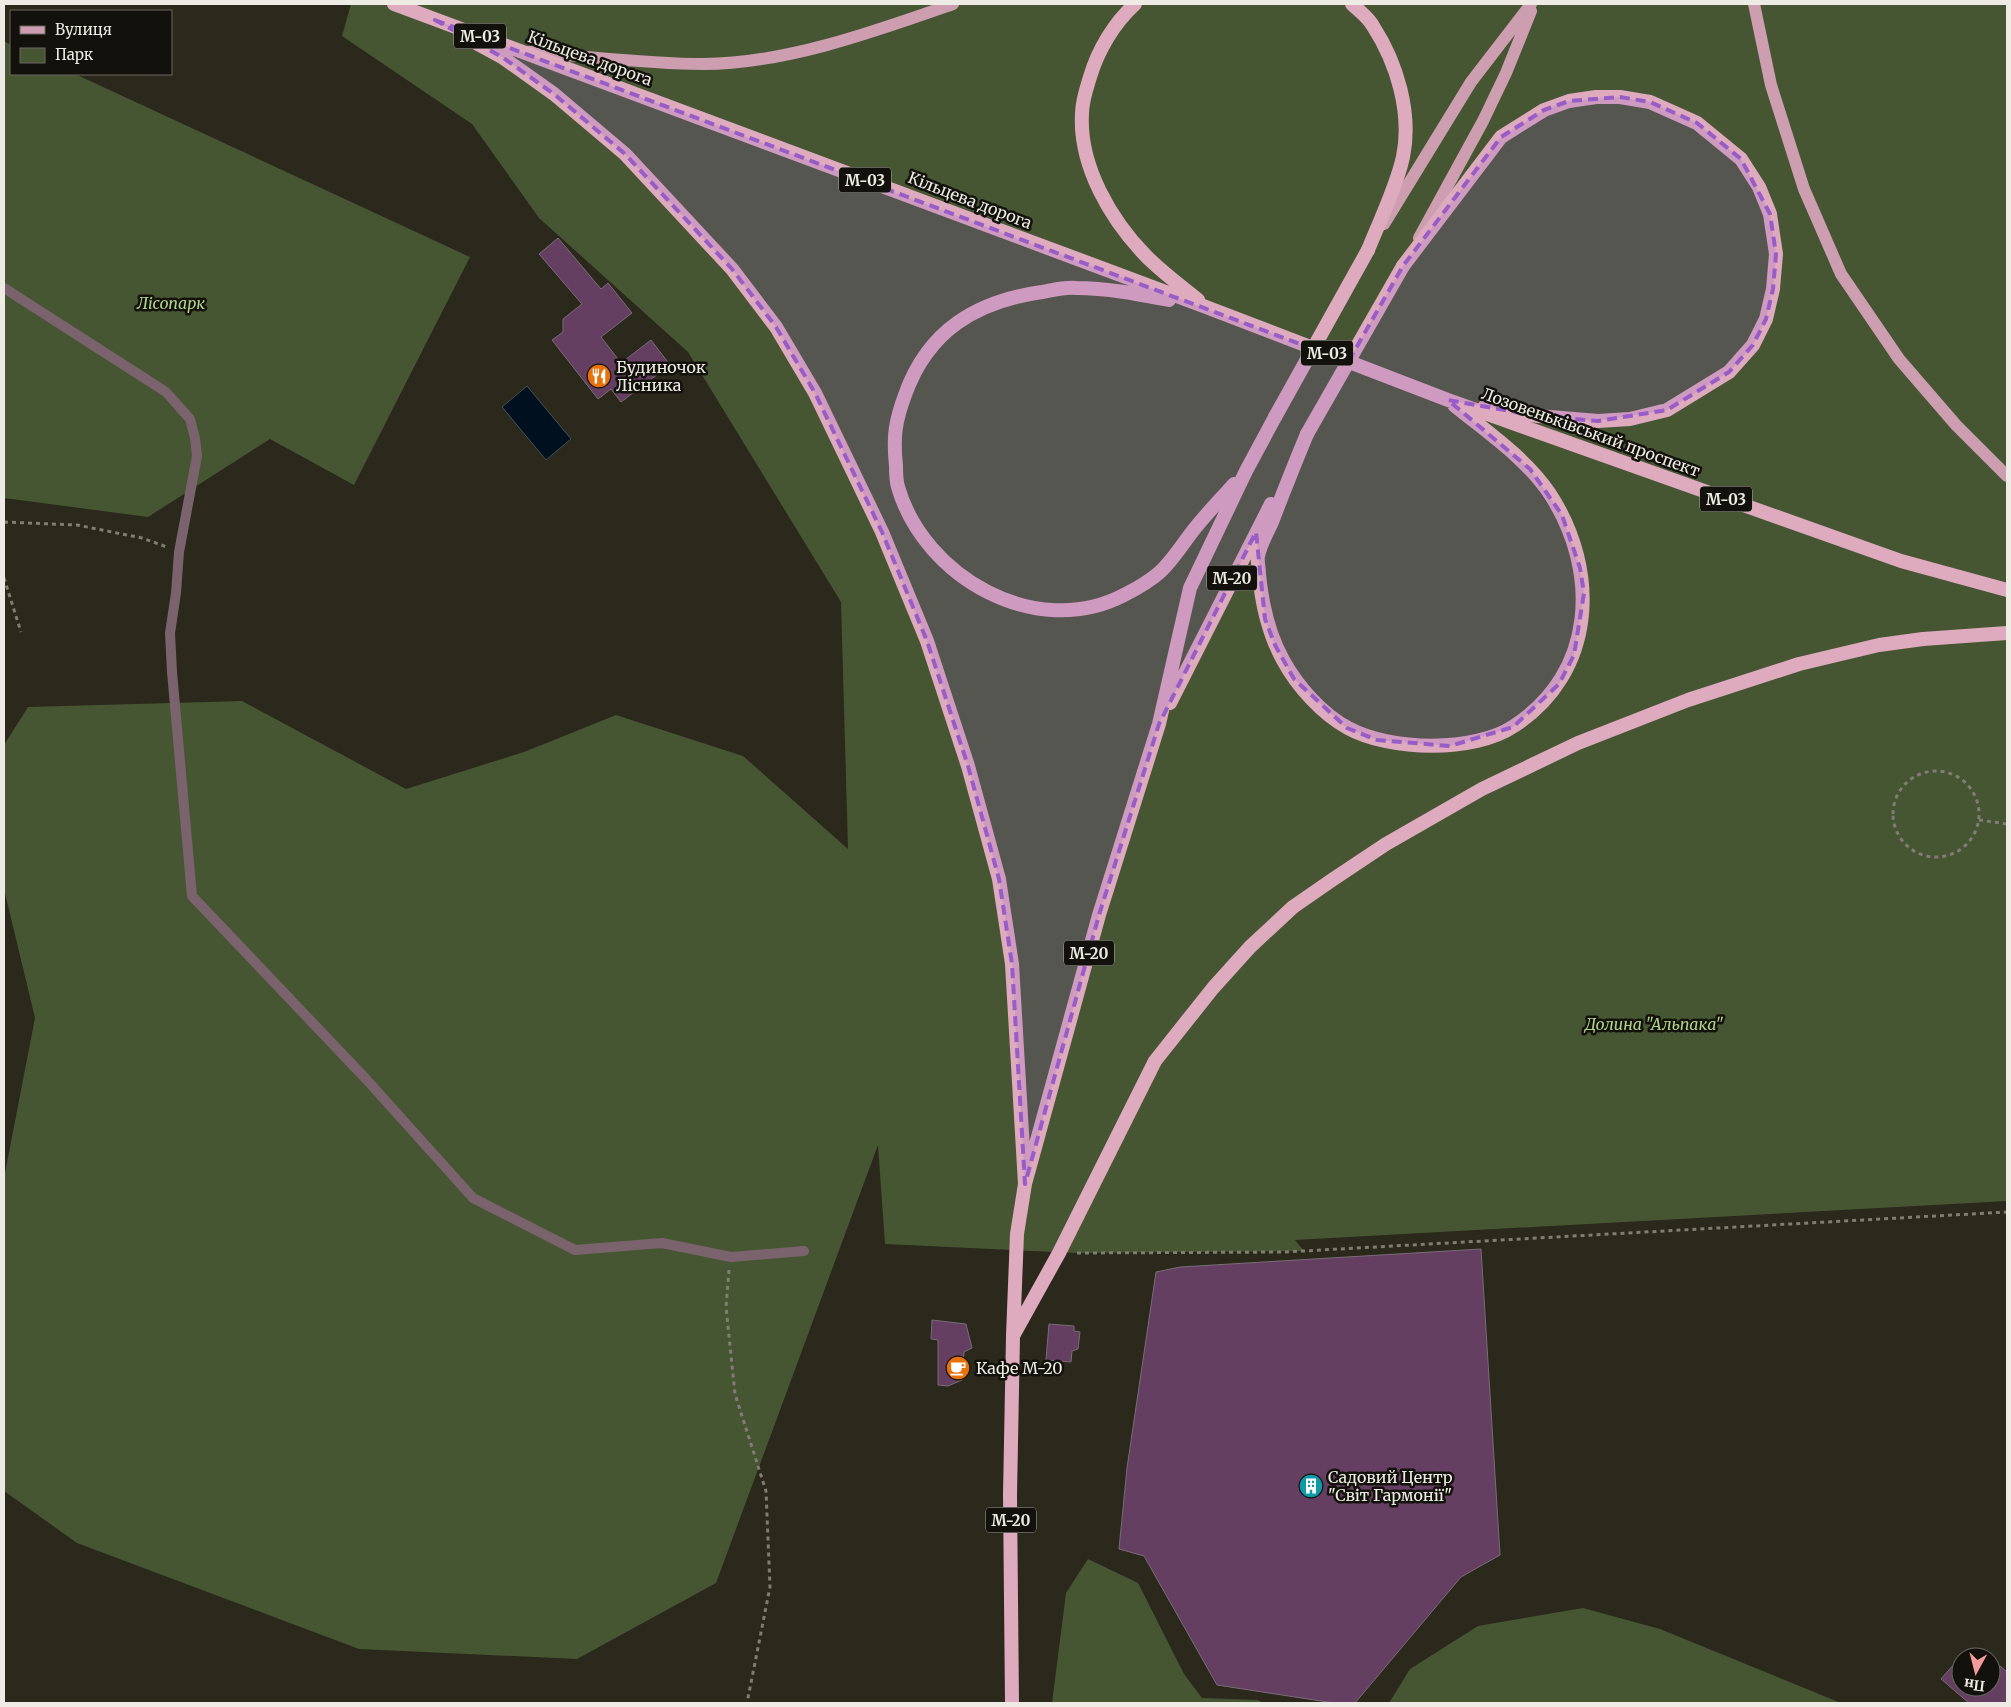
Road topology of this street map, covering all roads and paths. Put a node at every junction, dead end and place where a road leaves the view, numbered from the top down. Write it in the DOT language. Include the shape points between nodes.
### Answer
graph roads {
  1 [pos="394,4"];
  2 [pos="953,4"];
  3 [pos="1135,4"];
  4 [pos="1352,4"];
  5 [pos="1532,4"];
  6 [pos="1754,4"];
  7 [pos="436,20"];
  8 [pos="524,52"];
  9 [pos="1368,250"];
  10 [pos="1403,266"];
  11 [pos="4,288"];
  12 [pos="1206,307"];
  13 [pos="1448,400"];
  14 [pos="1307,434"];
  15 [pos="1246,471"];
  16 [pos="2007,476"];
  17 [pos="4,522"];
  18 [pos="179,552"];
  19 [pos="4,578"];
  20 [pos="2007,590"];
  21 [pos="21,632"];
  22 [pos="2007,633"];
  23 [pos="1159,724"];
  24 [pos="1979,820"];
  25 [pos="2007,824"];
  26 [pos="1025,1184"];
  27 [pos="2007,1212"];
  28 [pos="804,1251"];
  29 [pos="1059,1253"];
  30 [pos="731,1257"];
  31 [pos="1013,1336"];
  32 [pos="747,1703"];
  33 [pos="1012,1703"];
  1 -- 7 [label="highway, Кільцева дорога / М-03"];
  2 -- 8 [label="main road" via="868,34 767,58 734,62 673,63"];
  3 -- 12 [label="highway" via="1116,26 1095,60 1084,98 1082,134 1097,186 1114,217 1146,256"];
  4 -- 9 [label="highway" via="1372,24 1391,58 1402,96 1406,128 1399,171"];
  5 -- 9 [label="main road" via="1471,82"];
  5 -- 10 [label="main road" via="1483,121"];
  6 -- 16 [label="main road" via="1771,84 1804,189 1841,274 1899,359 1956,425"];
  7 -- 8 [label="highway, Кільцева дорога / М-03"];
  7 -- 26 [label="highway" via="502,58 547,89 625,154 732,269 776,327 815,393 882,532 927,641 968,766 999,879 1012,964"];
  8 -- 12 [label="highway, Кільцева дорога / М-03"];
  9 -- 15 [label="highway, М-20, bridge"];
  10 -- 13 [label="highway" via="1501,136 1544,110 1596,96 1620,96 1650,102 1697,122 1741,159 1759,187 1770,214 1776,254 1773,289 1766,319 1754,345 1729,372 1667,410 1630,419 1598,421 1538,416"];
  10 -- 14 [label="highway, М-20, bridge"];
  11 -- 18 [label="lane" via="166,392 190,419 197,456"];
  12 -- 13 [label="highway, Кільцева дорога / М-03"];
  12 -- 15 [label="highway" via="1074,287 1019,295 979,308 956,322 929,349 909,383 893,440 898,486 916,528 935,553 960,575 1005,601 1047,611 1087,608 1123,595 1160,572"];
  13 -- 14 [label="highway" via="1530,470 1549,494 1573,541 1584,593 1574,655 1559,684 1539,707 1513,727 1480,740 1450,746 1414,745 1377,740 1348,728 1319,706 1294,679 1274,645 1266,618 1258,556"];
  13 -- 20 [label="highway, Лозовеньківський проспект / М-03" via="1901,561"];
  14 -- 23 [label="highway, М-20"];
  15 -- 23 [label="highway, М-20" via="1190,588"];
  17 -- 18 [label="path" via="77,524 142,538"];
  18 -- 30 [label="lane" via="170,633 192,896 366,1079 473,1198 575,1250 662,1243"];
  19 -- 21 [label="path"];
  22 -- 29 [label="highway" via="1923,639 1870,647 1799,664 1688,700 1536,762 1386,844 1294,907 1250,947 1213,988 1156,1061"];
  23 -- 26 [label="highway, М-20" via="1099,915"];
  24 -- 24 [label="path" via="1965,846 1952,854 1938,857 1923,855 1900,837 1894,823 1894,808 1898,794 1908,782 1920,774 1935,771 1963,780 1973,792"];
  24 -- 25 [label="path"];
  26 -- 31 [label="highway, М-20" via="1017,1234"];
  27 -- 29 [label="path" via="1285,1252"];
  28 -- 30 [label="lane"];
  29 -- 31 [label="highway"];
  30 -- 32 [label="path" via="726,1307 735,1394 766,1490 770,1588"];
  31 -- 33 [label="highway, М-20" via="1010,1486"];
}
